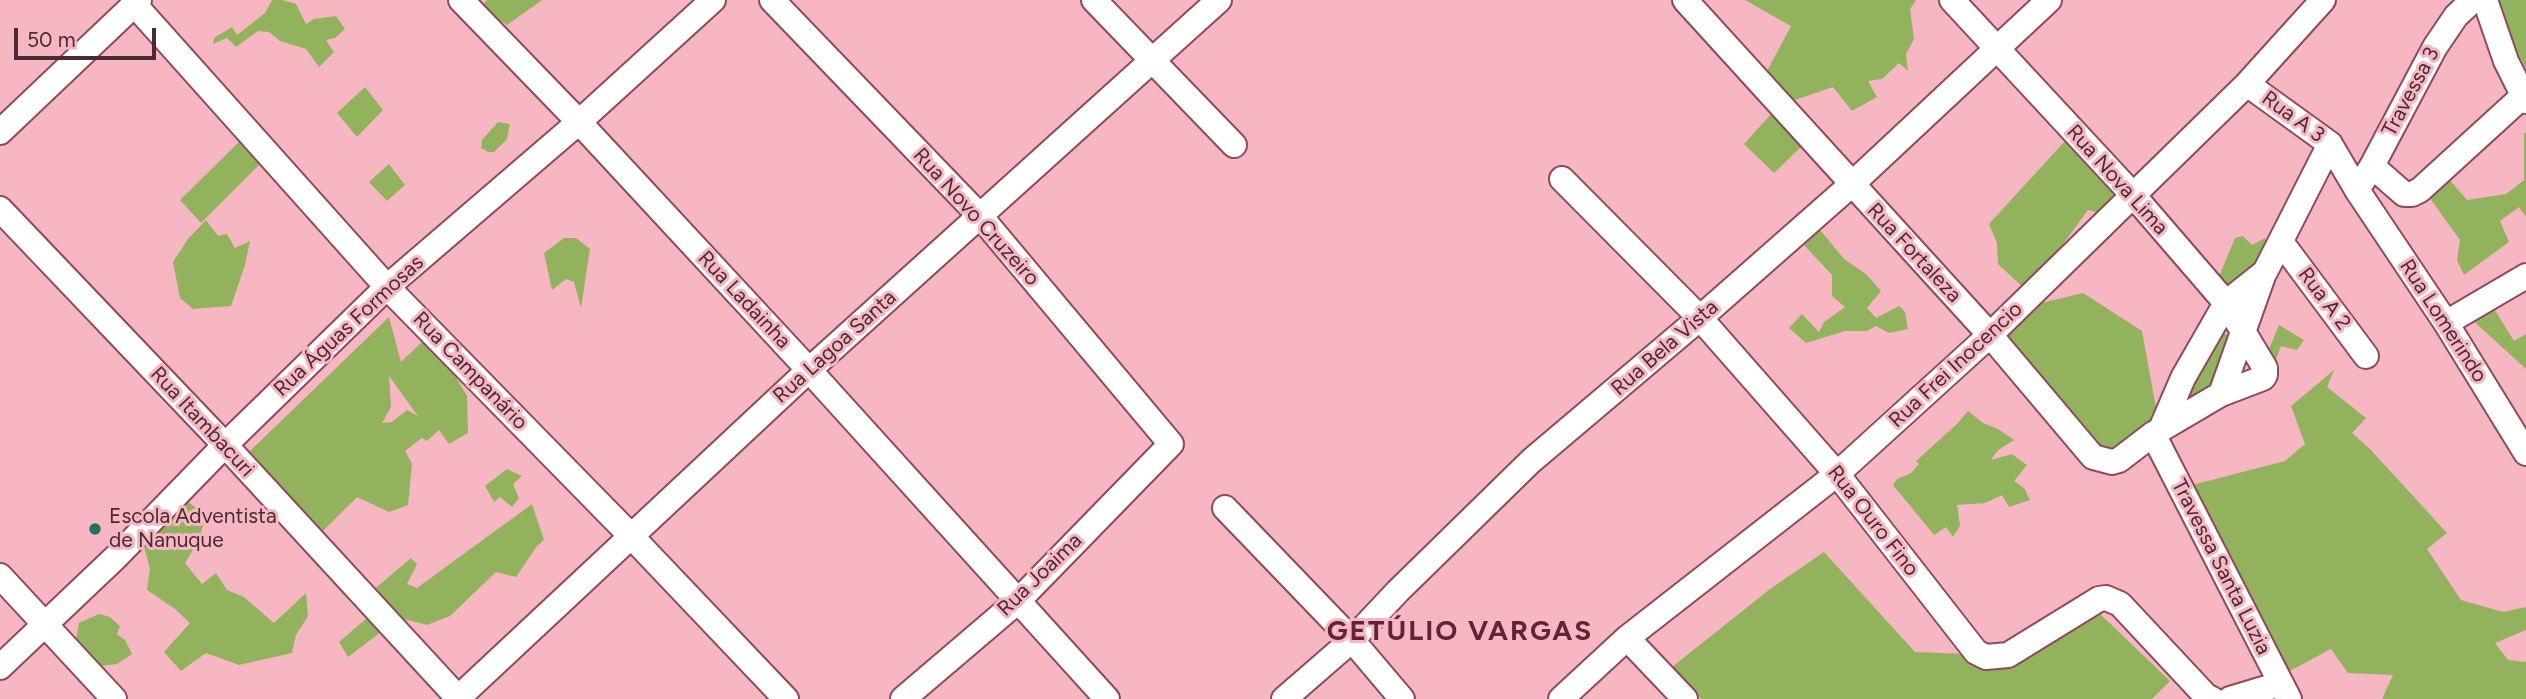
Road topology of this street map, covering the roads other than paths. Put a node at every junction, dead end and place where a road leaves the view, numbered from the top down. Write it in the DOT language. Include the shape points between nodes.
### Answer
graph roads {
  1 [pos="461,0"];
  2 [pos="713,0"];
  3 [pos="772,0"];
  4 [pos="1094,0"];
  5 [pos="1219,0"];
  6 [pos="1685,0"];
  7 [pos="1952,0"];
  8 [pos="2049,0"];
  9 [pos="2323,0"];
  10 [pos="2473,0"];
  11 [pos="2485,0"];
  12 [pos="136,2"];
  13 [pos="1995,49"];
  14 [pos="1150,61"];
  15 [pos="2247,84"];
  16 [pos="2524,99"];
  17 [pos="579,122"];
  18 [pos="0,132"];
  19 [pos="2330,144"];
  20 [pos="1234,145"];
  21 [pos="2372,166"];
  22 [pos="1562,179"];
  23 [pos="1851,185"];
  24 [pos="2357,190"];
  25 [pos="2133,195"];
  26 [pos="0,209"];
  27 [pos="980,216"];
  28 [pos="2281,242"];
  29 [pos="2264,272"];
  30 [pos="2526,276"];
  31 [pos="387,287"];
  32 [pos="2226,303"];
  33 [pos="1700,318"];
  34 [pos="2446,323"];
  35 [pos="2244,333"];
  36 [pos="1990,335"];
  37 [pos="2366,356"];
  38 [pos="809,370"];
  39 [pos="2266,371"];
  40 [pos="2221,394"];
  41 [pos="2157,432"];
  42 [pos="1171,444"];
  43 [pos="225,445"];
  44 [pos="2526,453"];
  45 [pos="1837,474"];
  46 [pos="1225,508"];
  47 [pos="631,536"];
  48 [pos="0,576"];
  49 [pos="1018,600"];
  50 [pos="43,624"];
  51 [pos="1627,638"];
  52 [pos="1352,640"];
  53 [pos="0,667"];
  54 [pos="2285,692"];
  55 [pos="114,699"];
  56 [pos="458,699"];
  57 [pos="786,699"];
  58 [pos="903,699"];
  59 [pos="1107,699"];
  60 [pos="1284,699"];
  61 [pos="1402,699"];
  62 [pos="1561,699"];
  63 [pos="1685,699"];
  64 [pos="2212,699"];
  65 [pos="2230,699"];
  1 -- 17 [label="street, Rua Ladainha"];
  2 -- 17 [label="street, Rua Águas Formosas"];
  3 -- 27 [label="street, Rua Novo Cruzeiro"];
  4 -- 14 [label="street"];
  5 -- 14 [label="street, Rua Lagoa Santa"];
  6 -- 23 [label="street, Rua Fortaleza"];
  7 -- 13 [label="street, Rua Nova Lima"];
  8 -- 13 [label="street, Rua Bela Vista"];
  9 -- 15 [label="street, Rua Frei Inocencio"];
  10 -- 21 [label="street, Travessa 3" via="2435,47"];
  11 -- 16 [label="street"];
  12 -- 18 [label="street"];
  12 -- 31 [label="street, Rua Campanário"];
  13 -- 23 [label="street, Rua Bela Vista"];
  13 -- 25 [label="street, Rua Nova Lima"];
  14 -- 20 [label="street"];
  14 -- 27 [label="street, Rua Lagoa Santa"];
  15 -- 19 [label="street, Rua A 3"];
  15 -- 25 [label="street, Rua Frei Inocencio"];
  16 -- 21 [label="street" via="2412,194 2404,194"];
  17 -- 31 [label="street, Rua Águas Formosas"];
  17 -- 38 [label="street, Rua Ladainha"];
  19 -- 24 [label="street, Rua A 3"];
  19 -- 28 [label="street"];
  21 -- 24 [label="street, Travessa 3"];
  22 -- 33 [label="street, Rua Ouro Fino"];
  23 -- 33 [label="street, Rua Bela Vista"];
  23 -- 36 [label="street, Rua Fortaleza"];
  24 -- 34 [label="street, Rua Lomerindo"];
  25 -- 32 [label="street, Rua Nova Lima"];
  25 -- 36 [label="street, Rua Frei Inocencio"];
  26 -- 43 [label="street, Rua Itambacuri"];
  27 -- 38 [label="street, Rua Lagoa Santa"];
  27 -- 42 [label="street, Rua Novo Cruzeiro"];
  28 -- 29 [label="street"];
  28 -- 37 [label="street, Rua A 2"];
  29 -- 32 [label="street"];
  29 -- 35 [label="street"];
  30 -- 34 [label="street"];
  31 -- 43 [label="street, Rua Águas Formosas"];
  31 -- 47 [label="street, Rua Campanário"];
  32 -- 35 [label="street, Rua Nova Lima"];
  32 -- 41 [label="street"];
  33 -- 45 [label="street, Rua Ouro Fino"];
  33 -- 52 [label="street, Rua Bela Vista" via="1531,461"];
  34 -- 44 [label="street, Rua Lomerindo"];
  35 -- 39 [label="street, Rua Nova Lima"];
  35 -- 40 [label="street"];
  36 -- 41 [label="street, Rua Fortaleza" via="2093,457 2119,460"];
  36 -- 45 [label="street, Rua Frei Inocencio"];
  38 -- 47 [label="street, Rua Lagoa Santa"];
  38 -- 49 [label="street, Rua Ladainha"];
  39 -- 40 [label="street, Rua Fortaleza" via="2263,378"];
  40 -- 41 [label="street, Rua Fortaleza"];
  41 -- 54 [label="street, Travessa Santa Luzia"];
  42 -- 49 [label="street, Rua Joaima"];
  43 -- 50 [label="street, Rua Águas Formosas"];
  43 -- 56 [label="street, Rua Itambacuri"];
  45 -- 51 [label="street, Rua Frei Inocencio"];
  45 -- 64 [label="street, Rua Ouro Fino" via="1976,652 1986,657 2008,655 2106,598 2120,604"];
  46 -- 52 [label="street"];
  47 -- 56 [label="street, Rua Lagoa Santa"];
  47 -- 57 [label="street, Rua Campanário"];
  48 -- 50 [label="street"];
  49 -- 58 [label="street, Rua Joaima"];
  49 -- 59 [label="street, Rua Ladainha"];
  50 -- 53 [label="street, Rua Águas Formosas"];
  50 -- 55 [label="street"];
  51 -- 62 [label="street, Rua Frei Inocencio"];
  51 -- 63 [label="street"];
  52 -- 60 [label="street, Rua Bela Vista"];
  52 -- 61 [label="street"];
  54 -- 65 [label="street"];
}
